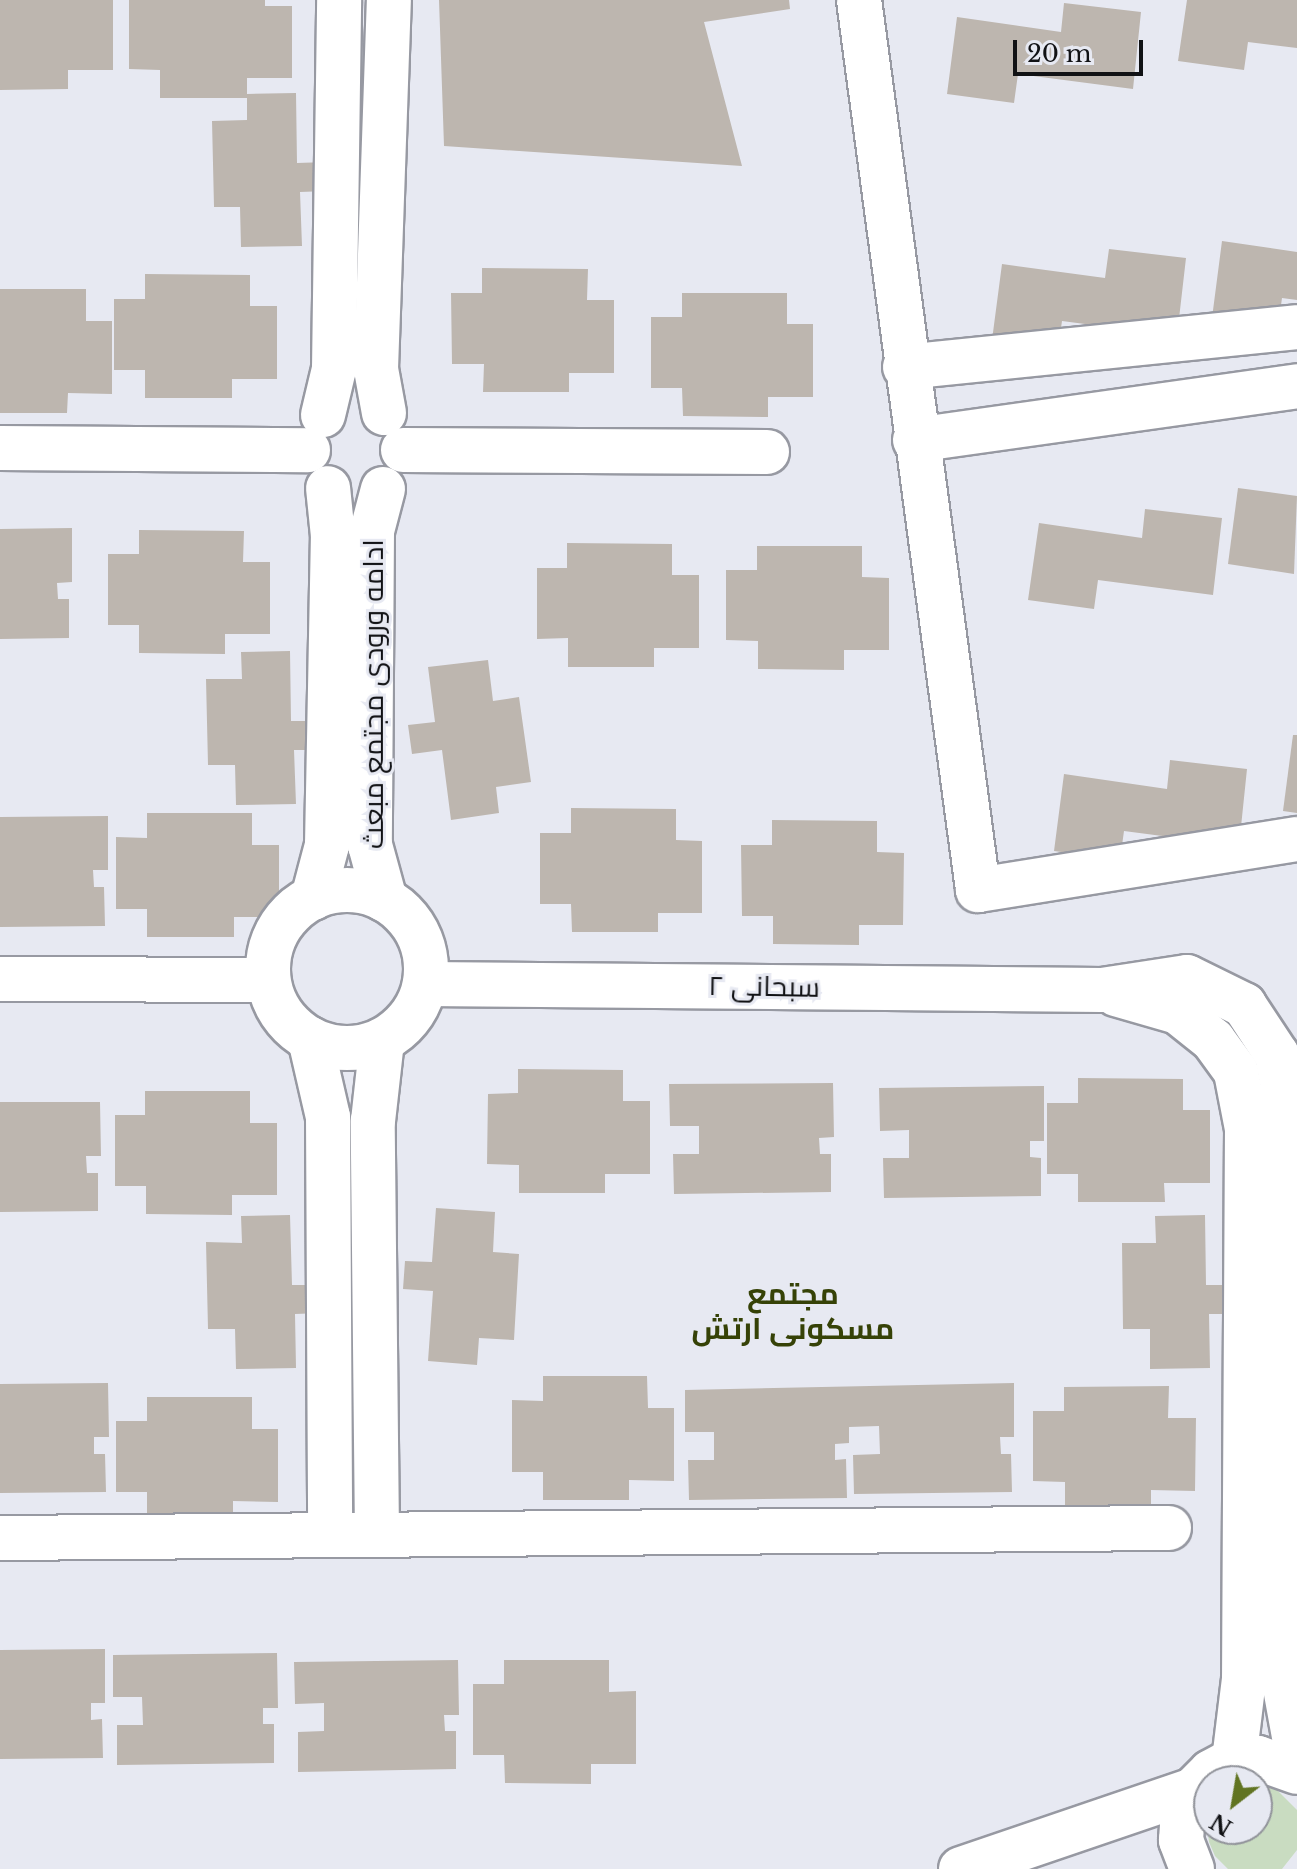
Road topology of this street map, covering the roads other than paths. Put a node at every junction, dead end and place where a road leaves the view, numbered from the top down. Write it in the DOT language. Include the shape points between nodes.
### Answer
graph roads {
  1 [pos="339,0"];
  2 [pos="389,0"];
  3 [pos="859,0"];
  4 [pos="338,125"];
  5 [pos="384,126"];
  6 [pos="1297,327"];
  7 [pos="905,367"];
  8 [pos="1297,386"];
  9 [pos="316,432"];
  10 [pos="394,432"];
  11 [pos="915,440"];
  12 [pos="0,448"];
  13 [pos="767,452"];
  14 [pos="328,488"];
  15 [pos="383,489"];
  16 [pos="1297,839"];
  17 [pos="313,898"];
  18 [pos="385,900"];
  19 [pos="0,979"];
  20 [pos="268,980"];
  21 [pos="425,984"];
  22 [pos="310,1039"];
  23 [pos="382,1041"];
  24 [pos="1268,1217"];
  25 [pos="1169,1528"];
  26 [pos="330,1535"];
  27 [pos="377,1535"];
  28 [pos="0,1538"];
  29 [pos="1297,1753"];
  30 [pos="1234,1760"];
  31 [pos="1224,1765"];
  32 [pos="1297,1772"];
  33 [pos="1193,1790"];
  34 [pos="961,1869"];
  35 [pos="1192,1869"];
  1 -- 4 [label="street"];
  2 -- 5 [label="street"];
  3 -- 7 [label="street"];
  4 -- 5 [label="street"];
  4 -- 9 [label="street" via="334,369"];
  5 -- 10 [label="street" via="376,369"];
  6 -- 7 [label="street"];
  7 -- 11 [label="street"];
  8 -- 11 [label="street"];
  9 -- 10 [label="street" via="359,403"];
  9 -- 12 [label="street"];
  9 -- 14 [label="street" via="317,477"];
  10 -- 13 [label="street"];
  10 -- 15 [label="street" via="400,465"];
  11 -- 16 [label="street" via="978,890"];
  14 -- 15 [label="street" via="355,497"];
  14 -- 17 [label="street" via="333,536 327,845"];
  15 -- 18 [label="street, ادامه ورودی مجتمع مبعث" via="372,531 370,845"];
  17 -- 18 [label="street" via="349,891"];
  17 -- 20 [label="street" via="292,912 277,932"];
  18 -- 21 [label="street" via="405,915 419,936 426,959"];
  19 -- 20 [label="street"];
  20 -- 22 [label="street" via="290,1024"];
  21 -- 23 [label="street" via="417,1007"];
  21 -- 24 [label="street, سبحانی ۲" via="1102,990 1187,977 1244,1005 1277,1055 1290,1125"];
  22 -- 23 [label="street" via="333,1047"];
  22 -- 26 [label="street" via="328,1117"];
  23 -- 27 [label="street" via="373,1121"];
  24 -- 29 [label="street" via="1284,1682"];
  24 -- 30 [label="street" via="1244,1679"];
  25 -- 27 [label="street"];
  26 -- 27 [label="street"];
  26 -- 28 [label="street"];
  30 -- 31 [label="street"];
  30 -- 32 [label="street" via="1258,1758"];
  33 -- 34 [label="street"];
  33 -- 35 [label="street" via="1183,1814 1181,1840"];
}
